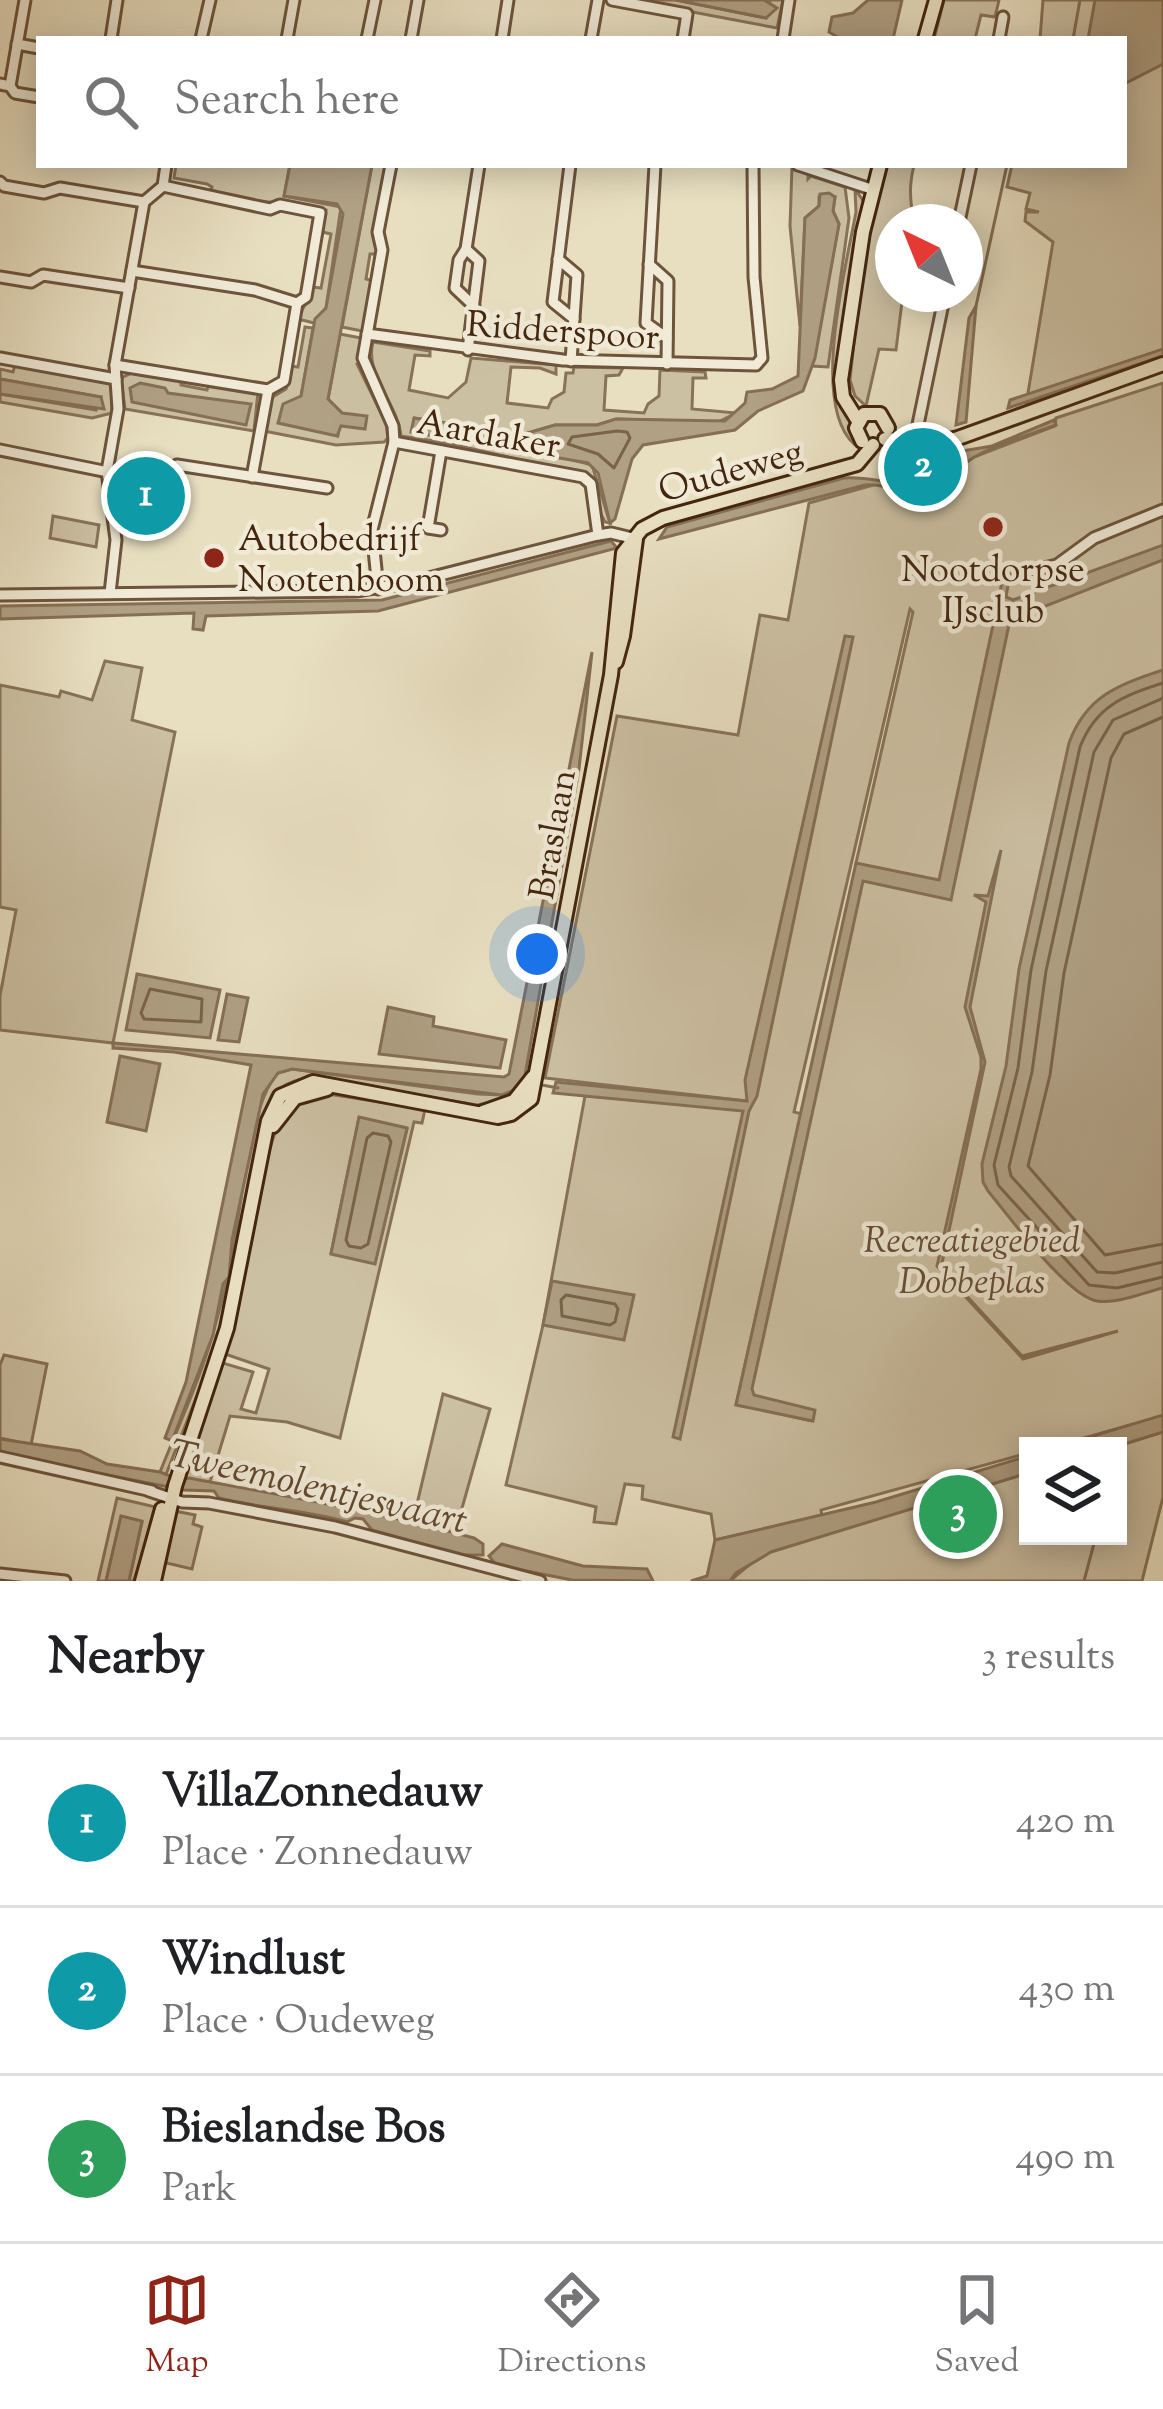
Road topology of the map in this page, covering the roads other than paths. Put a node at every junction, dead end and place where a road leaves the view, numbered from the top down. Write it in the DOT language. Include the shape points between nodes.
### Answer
graph roads {
  1 [pos="25,0"];
  2 [pos="117,0"];
  3 [pos="210,0"];
  4 [pos="294,0"];
  5 [pos="375,0"];
  6 [pos="418,0"];
  7 [pos="508,0"];
  8 [pos="598,0"];
  9 [pos="612,0"];
  10 [pos="789,0"];
  11 [pos="936,0"];
  12 [pos="111,36"];
  13 [pos="202,36"];
  14 [pos="288,36"];
  15 [pos="369,36"];
  16 [pos="412,36"];
  17 [pos="502,36"];
  18 [pos="592,36"];
  19 [pos="683,36"];
  20 [pos="783,36"];
  21 [pos="926,36"];
  22 [pos="17,44"];
  23 [pos="36,47"];
  24 [pos="5,85"];
  25 [pos="36,96"];
  26 [pos="166,168"];
  27 [pos="390,168"];
  28 [pos="479,168"];
  29 [pos="570,168"];
  30 [pos="655,168"];
  31 [pos="753,168"];
  32 [pos="807,168"];
  33 [pos="879,168"];
  34 [pos="970,168"];
  35 [pos="0,182"];
  36 [pos="163,186"];
  37 [pos="871,189"];
  38 [pos="144,202"];
  39 [pos="963,204"];
  40 [pos="466,249"];
  41 [pos="558,259"];
  42 [pos="649,265"];
  43 [pos="132,271"];
  44 [pos="0,277"];
  45 [pos="129,288"];
  46 [pos="297,303"];
  47 [pos="474,306"];
  48 [pos="941,312"];
  49 [pos="574,319"];
  50 [pos="367,334"];
  51 [pos="667,338"];
  52 [pos="468,350"];
  53 [pos="0,358"];
  54 [pos="571,361"];
  55 [pos="115,364"];
  56 [pos="667,364"];
  57 [pos="1163,364"];
  58 [pos="116,380"];
  59 [pos="268,390"];
  60 [pos="861,417"];
  61 [pos="877,438"];
  62 [pos="915,439"];
  63 [pos="394,442"];
  64 [pos="0,450"];
  65 [pos="441,452"];
  66 [pos="107,471"];
  67 [pos="252,477"];
  68 [pos="327,488"];
  69 [pos="1163,510"];
  70 [pos="441,530"];
  71 [pos="598,535"];
  72 [pos="636,539"];
  73 [pos="1030,571"];
  74 [pos="378,589"];
  75 [pos="110,593"];
  76 [pos="0,595"];
  77 [pos="0,1457"];
  78 [pos="171,1489"];
  79 [pos="0,1574"];
  80 [pos="32,1580"];
  81 [pos="64,1581"];
  82 [pos="142,1581"];
  83 [pos="154,1581"];
  84 [pos="540,1581"];
  1 -- 22 [label="street"];
  2 -- 12 [label="street"];
  3 -- 13 [label="street"];
  4 -- 14 [label="street"];
  5 -- 15 [label="street"];
  6 -- 16 [label="street"];
  7 -- 17 [label="street"];
  8 -- 18 [label="street"];
  9 -- 19 [label="street" via="687,14"];
  10 -- 20 [label="street"];
  11 -- 21 [label="main road"];
  22 -- 23 [label="street"];
  22 -- 24 [label="street"];
  24 -- 25 [label="street"];
  26 -- 36 [label="street"];
  27 -- 50 [label="street"];
  28 -- 40 [label="street"];
  29 -- 41 [label="street"];
  30 -- 42 [label="street"];
  31 -- 56 [label="street, Ridderspoor" via="762,358 756,365"];
  32 -- 37 [label="street"];
  33 -- 37 [label="main road"];
  34 -- 39 [label="street"];
  35 -- 38 [label="street"];
  36 -- 38 [label="street"];
  36 -- 46 [label="street" via="320,213 306,297"];
  37 -- 60 [label="main road" via="845,373"];
  38 -- 43 [label="street"];
  40 -- 47 [label="street" via="479,261"];
  40 -- 47 [label="street" via="455,288"];
  41 -- 49 [label="street" via="578,275"];
  41 -- 49 [label="street" via="553,302"];
  42 -- 51 [label="street" via="668,281"];
  42 -- 51 [label="street" via="646,323"];
  43 -- 45 [label="street"];
  43 -- 46 [label="street"];
  44 -- 45 [label="street"];
  45 -- 55 [label="street"];
  46 -- 59 [label="street" via="284,381"];
  47 -- 52 [label="street"];
  48 -- 62 [label="street"];
  49 -- 54 [label="street"];
  50 -- 52 [label="street, Ridderspoor"];
  50 -- 63 [label="street" via="363,358"];
  51 -- 56 [label="street"];
  52 -- 54 [label="street, Ridderspoor"];
  53 -- 58 [label="street"];
  54 -- 56 [label="street, Ridderspoor"];
  55 -- 58 [label="street"];
  55 -- 59 [label="street"];
  57 -- 62 [label="main road" via="976,433"];
  58 -- 66 [label="street"];
  59 -- 67 [label="street"];
  60 -- 61 [label="main road" via="856,432"];
  60 -- 61 [label="main road" via="880,414"];
  61 -- 62 [label="main road"];
  61 -- 72 [label="main road, Oudeweg" via="857,464 663,518"];
  63 -- 65 [label="street, Aardaker"];
  63 -- 74 [label="street" via="372,530"];
  64 -- 66 [label="street"];
  65 -- 70 [label="street" via="428,528"];
  65 -- 71 [label="street, Aardaker" via="584,477"];
  66 -- 67 [label="street" via="162,482 177,465"];
  66 -- 75 [label="street" via="116,539"];
  67 -- 68 [label="street"];
  69 -- 73 [label="street"];
  71 -- 72 [label="street, Oudeweg"];
  71 -- 74 [label="street, Oudeweg"];
  72 -- 78 [label="main road, Braslaan" via="623,553 611,676 536,1073 514,1100 482,1112 331,1088 288,1103 267,1137 227,1328"];
  74 -- 75 [label="street, Oudeweg"];
  75 -- 76 [label="street, Oudeweg"];
  77 -- 78 [label="street" via="149,1491"];
  78 -- 82 [label="main road"];
  78 -- 83 [label="main road"];
  78 -- 84 [label="street"];
  79 -- 80 [label="street"];
  80 -- 81 [label="street"];
}
